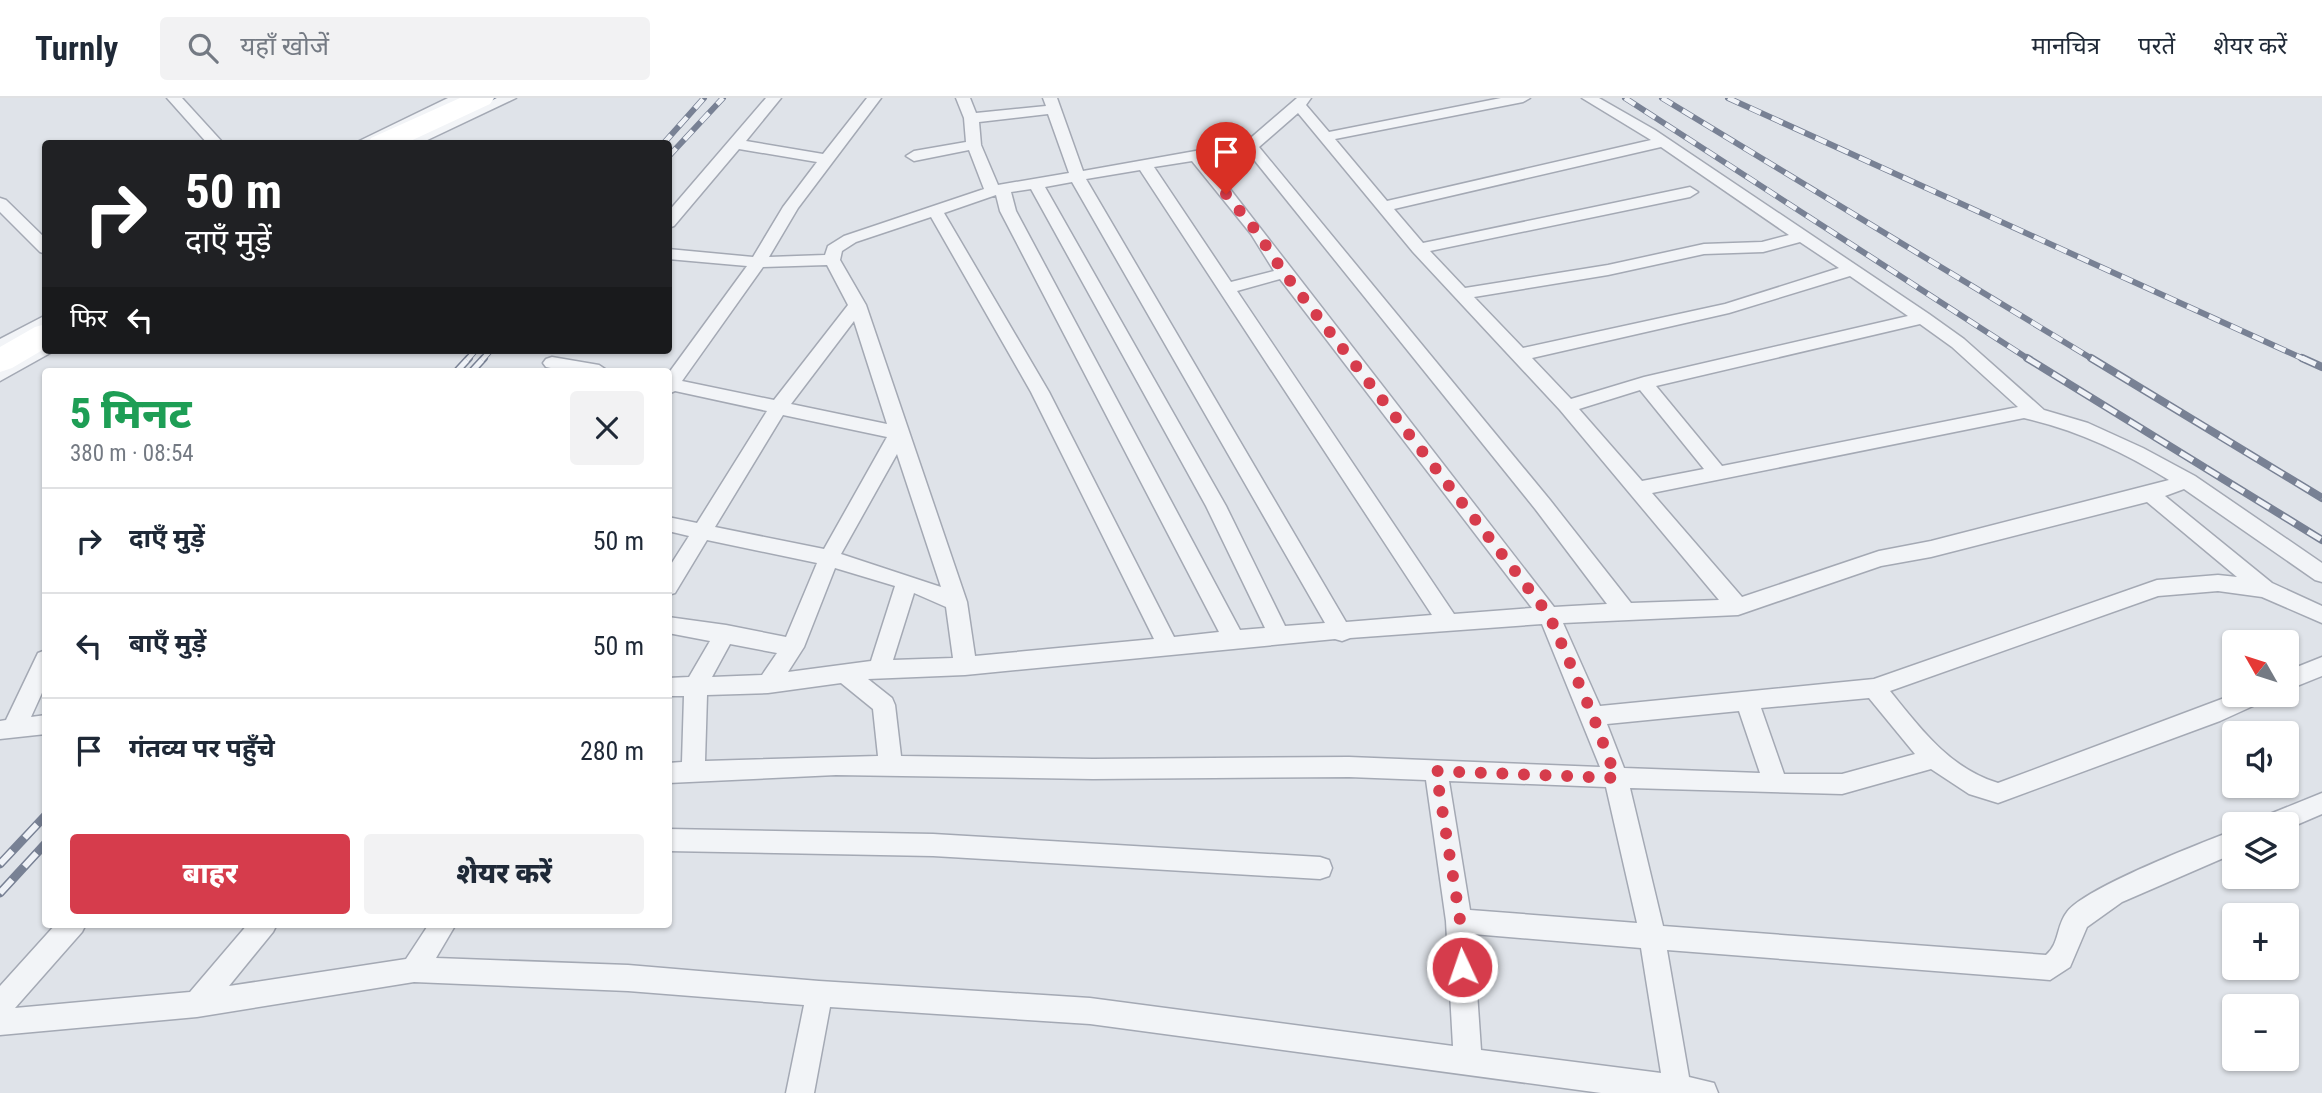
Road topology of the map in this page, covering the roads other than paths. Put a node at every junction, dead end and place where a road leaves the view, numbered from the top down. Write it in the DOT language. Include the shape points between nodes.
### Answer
graph roads {
  1 [pos="460,98"];
  2 [pos="481,98"];
  3 [pos="509,98"];
  4 [pos="775,98"];
  5 [pos="874,98"];
  6 [pos="963,98"];
  7 [pos="1523,98"];
  8 [pos="1589,98"];
  9 [pos="176,99"];
  10 [pos="1301,102"];
  11 [pos="1052,104"];
  12 [pos="971,118"];
  13 [pos="1324,137"];
  14 [pos="213,140"];
  15 [pos="369,140"];
  16 [pos="390,140"];
  17 [pos="415,140"];
  18 [pos="1663,142"];
  19 [pos="738,144"];
  20 [pos="974,145"];
  21 [pos="1251,146"];
  22 [pos="914,156"];
  23 [pos="1196,156"];
  24 [pos="829,160"];
  25 [pos="1144,164"];
  26 [pos="1078,178"];
  27 [pos="1036,185"];
  28 [pos="998,190"];
  29 [pos="1689,192"];
  30 [pos="0,203"];
  31 [pos="1385,206"];
  32 [pos="935,211"];
  33 [pos="672,218"];
  34 [pos="1803,236"];
  35 [pos="42,245"];
  36 [pos="1419,249"];
  37 [pos="672,254"];
  38 [pos="832,260"];
  39 [pos="758,262"];
  40 [pos="1853,269"];
  41 [pos="1284,273"];
  42 [pos="1227,288"];
  43 [pos="1462,294"];
  44 [pos="857,305"];
  45 [pos="1923,318"];
  46 [pos="42,322"];
  47 [pos="42,337"];
  48 [pos="0,347"];
  49 [pos="42,350"];
  50 [pos="1517,355"];
  51 [pos="553,361"];
  52 [pos="5,368"];
  53 [pos="585,368"];
  54 [pos="672,381"];
  55 [pos="0,382"];
  56 [pos="1644,383"];
  57 [pos="672,386"];
  58 [pos="779,406"];
  59 [pos="1567,406"];
  60 [pos="2038,415"];
  61 [pos="899,433"];
  62 [pos="1717,472"];
  63 [pos="2188,481"];
  64 [pos="1639,489"];
  65 [pos="2150,494"];
  66 [pos="672,525"];
  67 [pos="704,531"];
  68 [pos="829,558"];
  69 [pos="2322,574"];
  70 [pos="672,581"];
  71 [pos="907,582"];
  72 [pos="2265,589"];
  73 [pos="956,602"];
  74 [pos="1738,607"];
  75 [pos="1626,613"];
  76 [pos="1549,615"];
  77 [pos="2322,615"];
  78 [pos="1449,624"];
  79 [pos="672,626"];
  80 [pos="726,633"];
  81 [pos="1342,633"];
  82 [pos="1279,635"];
  83 [pos="1234,640"];
  84 [pos="1168,646"];
  85 [pos="793,647"];
  86 [pos="42,666"];
  87 [pos="965,666"];
  88 [pos="2322,666"];
  89 [pos="879,669"];
  90 [pos="843,673"];
  91 [pos="2300,675"];
  92 [pos="768,684"];
  93 [pos="696,685"];
  94 [pos="672,687"];
  95 [pos="1874,688"];
  96 [pos="1747,701"];
  97 [pos="2228,707"];
  98 [pos="1593,716"];
  99 [pos="42,725"];
  100 [pos="7,729"];
  101 [pos="1935,758"];
  102 [pos="891,766"];
  103 [pos="1436,771"];
  104 [pos="693,772"];
  105 [pos="672,773"];
  106 [pos="1616,778"];
  107 [pos="1776,784"];
  108 [pos="2322,803"];
  109 [pos="2299,813"];
  110 [pos="672,840"];
  111 [pos="2222,847"];
  112 [pos="1320,868"];
  113 [pos="1460,920"];
  114 [pos="69,928"];
  115 [pos="261,928"];
  116 [pos="440,928"];
  117 [pos="1652,934"];
  118 [pos="414,970"];
  119 [pos="819,994"];
  120 [pos="197,1004"];
  121 [pos="0,1005"];
  122 [pos="0,1023"];
  123 [pos="1468,1061"];
  124 [pos="1677,1090"];
  125 [pos="800,1093"];
  126 [pos="1704,1093"];
  1 -- 15 [label="street"];
  2 -- 16 [label="highway"];
  3 -- 17 [label="street"];
  4 -- 19 [label="street"];
  5 -- 24 [label="street"];
  6 -- 12 [label="street"];
  7 -- 13 [label="street"];
  8 -- 18 [label="street"];
  9 -- 14 [label="street"];
  10 -- 13 [label="street"];
  10 -- 21 [label="street"];
  11 -- 12 [label="street"];
  11 -- 26 [label="street"];
  12 -- 20 [label="street"];
  13 -- 31 [label="street"];
  18 -- 31 [label="street"];
  18 -- 34 [label="street"];
  19 -- 24 [label="street"];
  19 -- 33 [label="street"];
  20 -- 22 [label="street"];
  20 -- 28 [label="street"];
  21 -- 23 [label="street"];
  21 -- 75 [label="street"];
  23 -- 25 [label="street"];
  23 -- 41 [label="street"];
  24 -- 39 [label="street" via="791,207"];
  25 -- 26 [label="street"];
  25 -- 42 [label="street"];
  26 -- 27 [label="street"];
  26 -- 81 [label="street"];
  27 -- 28 [label="street"];
  27 -- 82 [label="street" via="1216,506"];
  28 -- 32 [label="street"];
  28 -- 83 [label="street"];
  29 -- 36 [label="street"];
  30 -- 35 [label="street"];
  31 -- 36 [label="street"];
  32 -- 38 [label="street" via="850,239 834,249"];
  32 -- 84 [label="street" via="1040,392"];
  34 -- 40 [label="street"];
  34 -- 43 [label="street" via="1763,247 1704,249"];
  36 -- 43 [label="street"];
  37 -- 39 [label="street"];
  38 -- 39 [label="street"];
  38 -- 44 [label="street"];
  39 -- 54 [label="street"];
  40 -- 45 [label="street"];
  40 -- 50 [label="street" via="1767,299"];
  41 -- 42 [label="street"];
  41 -- 76 [label="street"];
  42 -- 78 [label="street"];
  43 -- 50 [label="street"];
  44 -- 58 [label="street"];
  44 -- 61 [label="street"];
  45 -- 56 [label="street"];
  45 -- 60 [label="street"];
  46 -- 48 [label="street"];
  47 -- 52 [label="highway"];
  49 -- 52 [label="street"];
  50 -- 59 [label="street"];
  51 -- 53 [label="street"];
  52 -- 55 [label="street"];
  56 -- 59 [label="street"];
  56 -- 62 [label="street"];
  57 -- 58 [label="street"];
  58 -- 61 [label="street"];
  58 -- 67 [label="street"];
  59 -- 64 [label="street"];
  60 -- 62 [label="street" via="2024,412"];
  60 -- 63 [label="street" via="2097,434"];
  61 -- 68 [label="street"];
  61 -- 73 [label="street"];
  62 -- 64 [label="street"];
  63 -- 65 [label="street"];
  63 -- 69 [label="street"];
  64 -- 74 [label="street"];
  65 -- 72 [label="street"];
  65 -- 74 [label="street" via="1879,559"];
  66 -- 67 [label="street"];
  67 -- 68 [label="street"];
  67 -- 70 [label="street"];
  68 -- 71 [label="street"];
  68 -- 85 [label="street"];
  71 -- 73 [label="street"];
  71 -- 89 [label="street"];
  72 -- 77 [label="street"];
  72 -- 95 [label="street" via="2218,583 2157,588"];
  73 -- 87 [label="street"];
  74 -- 75 [label="street"];
  75 -- 76 [label="street"];
  76 -- 78 [label="street"];
  76 -- 98 [label="street"];
  78 -- 81 [label="street"];
  79 -- 80 [label="street"];
  80 -- 85 [label="street"];
  80 -- 93 [label="street"];
  81 -- 82 [label="street"];
  82 -- 83 [label="street"];
  83 -- 84 [label="street"];
  84 -- 87 [label="street"];
  85 -- 92 [label="street"];
  86 -- 100 [label="street"];
  87 -- 89 [label="street"];
  88 -- 91 [label="street"];
  89 -- 90 [label="street"];
  90 -- 92 [label="street"];
  90 -- 102 [label="street" via="884,705"];
  92 -- 93 [label="street"];
  93 -- 94 [label="street"];
  93 -- 104 [label="street"];
  95 -- 96 [label="street"];
  95 -- 101 [label="street"];
  96 -- 98 [label="street"];
  96 -- 107 [label="street"];
  97 -- 101 [label="street" via="1998,793 1959,779"];
  98 -- 106 [label="street"];
  99 -- 100 [label="street"];
  101 -- 107 [label="street" via="1842,784"];
  102 -- 103 [label="street"];
  102 -- 104 [label="street"];
  103 -- 106 [label="street"];
  103 -- 113 [label="street"];
  104 -- 105 [label="street"];
  106 -- 107 [label="street"];
  106 -- 117 [label="street"];
  108 -- 109 [label="street"];
  110 -- 112 [label="street" via="933,845"];
  111 -- 117 [label="street" via="2104,900 2076,920 2067,951 2050,968 1938,962"];
  113 -- 117 [label="street"];
  113 -- 123 [label="street"];
  114 -- 121 [label="street"];
  115 -- 120 [label="street"];
  116 -- 118 [label="street"];
  117 -- 124 [label="street"];
  118 -- 119 [label="street" via="628,978"];
  118 -- 120 [label="street"];
  119 -- 123 [label="street" via="1090,1011"];
  119 -- 125 [label="street"];
  120 -- 122 [label="street"];
  123 -- 124 [label="street"];
  124 -- 126 [label="street"];
}
